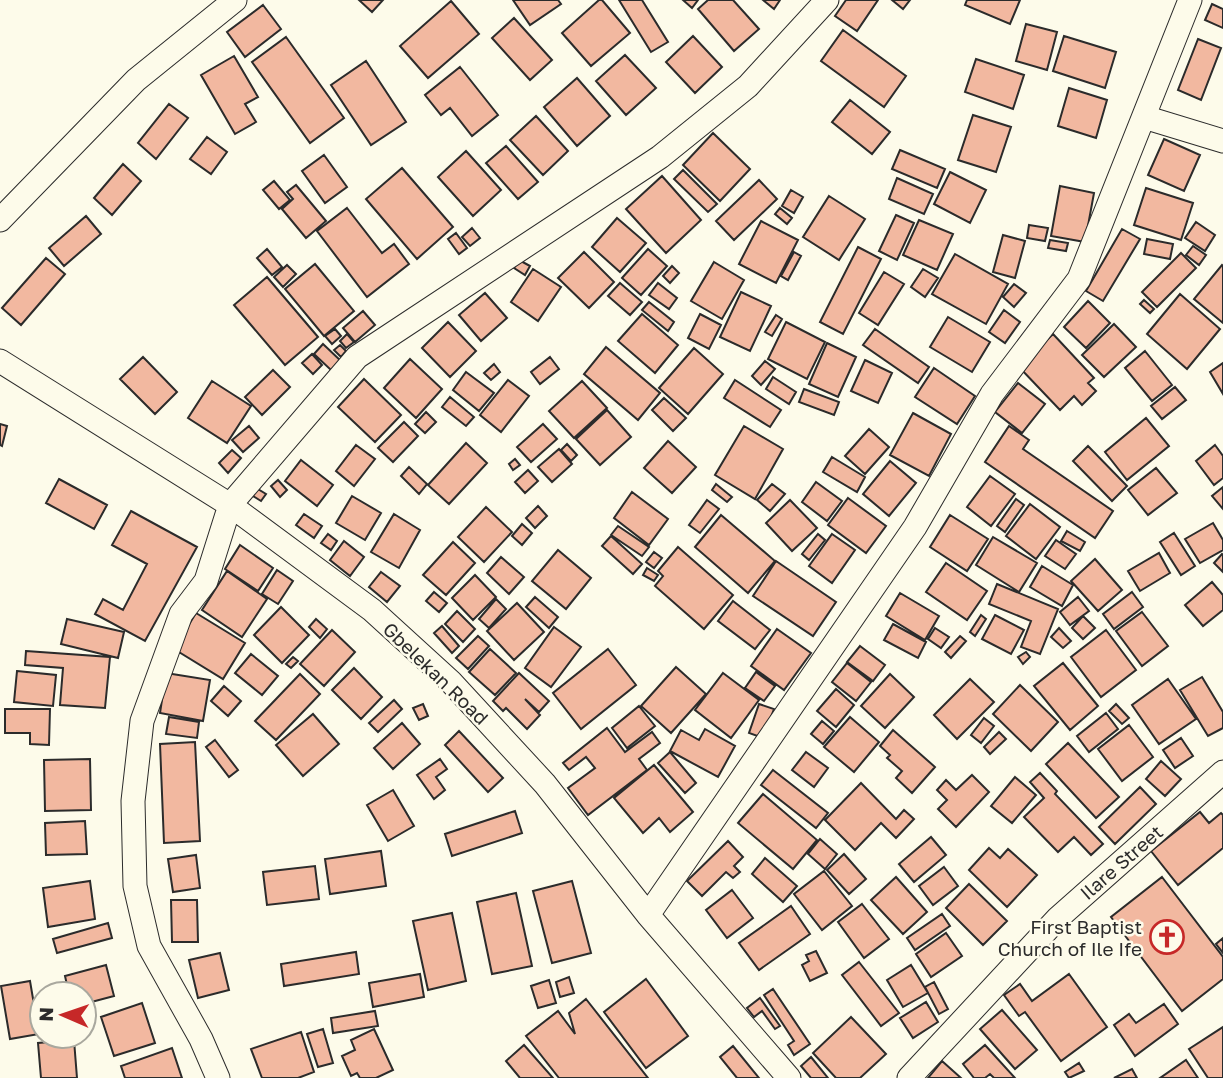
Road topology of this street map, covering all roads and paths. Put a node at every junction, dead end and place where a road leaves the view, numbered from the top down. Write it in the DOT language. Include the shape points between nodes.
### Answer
graph roads {
  1 [pos="235,0"];
  2 [pos="827,0"];
  3 [pos="1190,0"];
  4 [pos="1144,117"];
  5 [pos="1223,141"];
  6 [pos="0,220"];
  7 [pos="0,361"];
  8 [pos="230,505"];
  9 [pos="1223,772"];
  10 [pos="648,915"];
  11 [pos="218,1078"];
  12 [pos="789,1078"];
  13 [pos="909,1078"];
  1 -- 6 [label="street" via="136,79"];
  2 -- 8 [label="street" via="748,86 660,158 357,357"];
  3 -- 4 [label="street"];
  4 -- 5 [label="street"];
  4 -- 10 [label="street" via="1079,279 992,394 915,527"];
  7 -- 8 [label="street, Gbelekan Road"];
  8 -- 10 [label="street, Gbelekan Road" via="372,610 451,682 544,784"];
  8 -- 11 [label="street" via="206,580 181,614 142,721 133,801 135,886 149,946"];
  9 -- 13 [label="street, Ilare Street" via="1058,918"];
  10 -- 12 [label="street, Gbelekan Road"];
}
